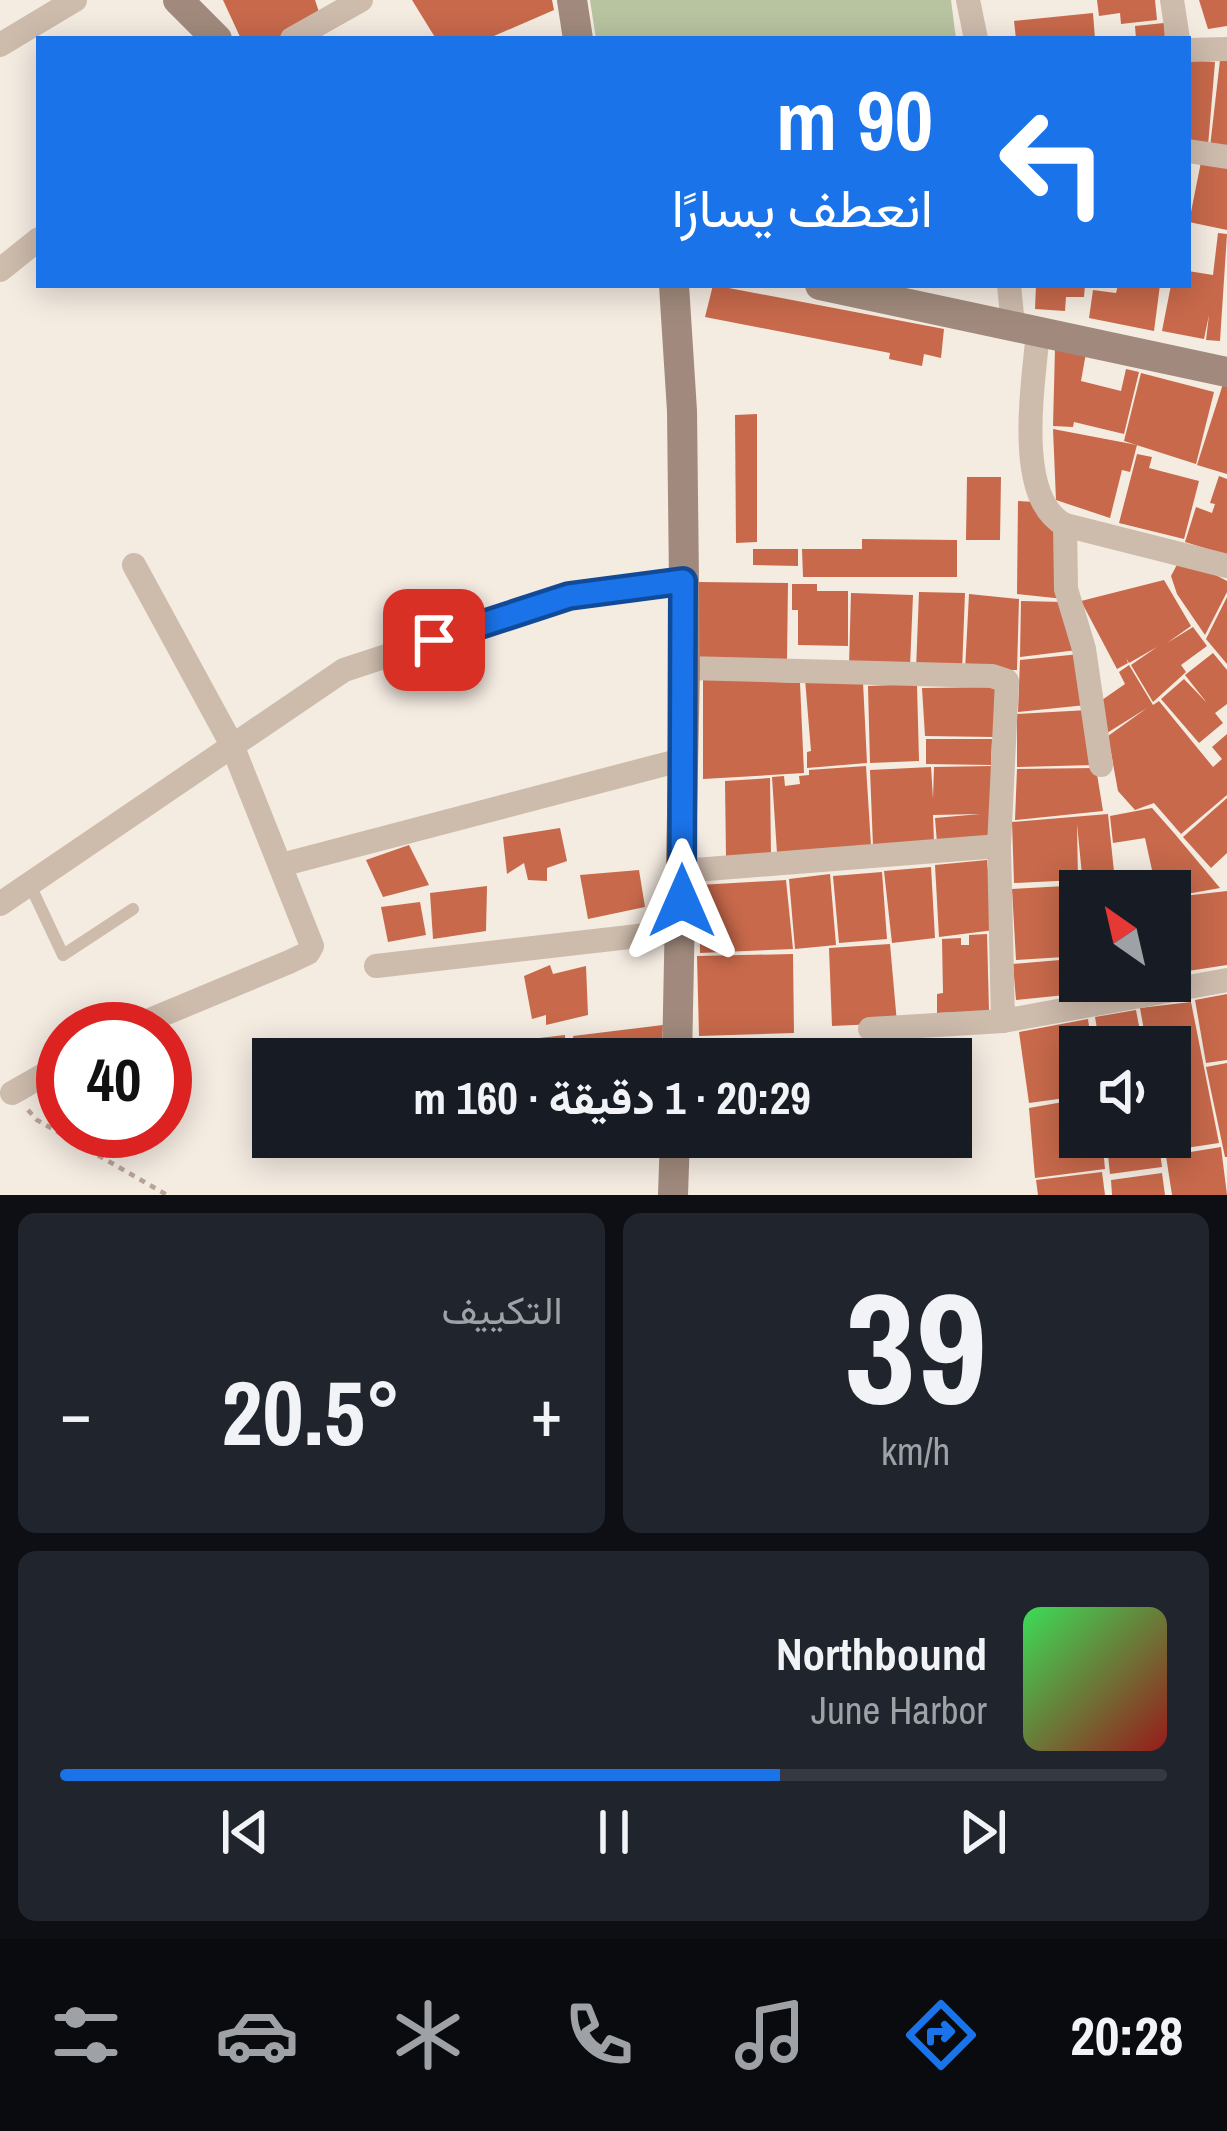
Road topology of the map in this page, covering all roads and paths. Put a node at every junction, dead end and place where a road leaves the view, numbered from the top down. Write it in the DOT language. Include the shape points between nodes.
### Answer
graph roads {
  1 [pos="75,0"];
  2 [pos="178,0"];
  3 [pos="361,0"];
  4 [pos="572,0"];
  5 [pos="968,0"];
  6 [pos="1172,0"];
  7 [pos="214,36"];
  8 [pos="297,36"];
  9 [pos="578,36"];
  10 [pos="975,36"];
  11 [pos="1178,36"];
  12 [pos="0,45"];
  13 [pos="1191,50"];
  14 [pos="1227,50"];
  15 [pos="1191,151"];
  16 [pos="1227,157"];
  17 [pos="36,241"];
  18 [pos="0,270"];
  19 [pos="674,288"];
  20 [pos="834,288"];
  21 [pos="1010,288"];
  22 [pos="1025,329"];
  23 [pos="1227,372"];
  24 [pos="1065,525"];
  25 [pos="134,565"];
  26 [pos="1227,566"];
  27 [pos="683,581"];
  28 [pos="685,668"];
  29 [pos="232,746"];
  30 [pos="681,760"];
  31 [pos="1101,765"];
  32 [pos="999,846"];
  33 [pos="281,866"];
  34 [pos="682,871"];
  35 [pos="30,885"];
  36 [pos="0,904"];
  37 [pos="133,909"];
  38 [pos="682,931"];
  39 [pos="376,966"];
  40 [pos="1227,980"];
  41 [pos="192,1002"];
  42 [pos="1003,1021"];
  43 [pos="870,1029"];
  44 [pos="678,1038"];
  45 [pos="36,1079"];
  46 [pos="12,1093"];
  47 [pos="674,1158"];
  48 [pos="166,1195"];
  49 [pos="673,1195"];
  1 -- 12 [label="street"];
  2 -- 7 [label="street"];
  3 -- 8 [label="street"];
  4 -- 9 [label="street"];
  5 -- 10 [label="street"];
  6 -- 11 [label="street"];
  13 -- 14 [label="street"];
  15 -- 16 [label="street"];
  17 -- 18 [label="street"];
  19 -- 27 [label="street"];
  20 -- 22 [label="street"];
  21 -- 22 [label="street"];
  22 -- 23 [label="street"];
  22 -- 24 [label="street" via="1033,473 1045,512"];
  24 -- 26 [label="street"];
  24 -- 31 [label="street" via="1066,589"];
  25 -- 29 [label="street"];
  27 -- 28 [label="street"];
  27 -- 29 [label="street" via="569,596 344,670"];
  28 -- 30 [label="street"];
  28 -- 32 [label="street" via="1001,677 1010,687"];
  29 -- 33 [label="street"];
  29 -- 35 [label="street"];
  30 -- 33 [label="street"];
  30 -- 34 [label="street"];
  32 -- 34 [label="street"];
  32 -- 42 [label="street"];
  33 -- 41 [label="street" via="310,952"];
  34 -- 38 [label="street"];
  35 -- 36 [label="street"];
  35 -- 37 [label="lane" via="63,955"];
  38 -- 39 [label="street"];
  38 -- 44 [label="street"];
  40 -- 42 [label="street"];
  42 -- 43 [label="street"];
  45 -- 46 [label="street"];
  46 -- 48 [label="path" via="37,1120"];
  47 -- 49 [label="street"];
}
